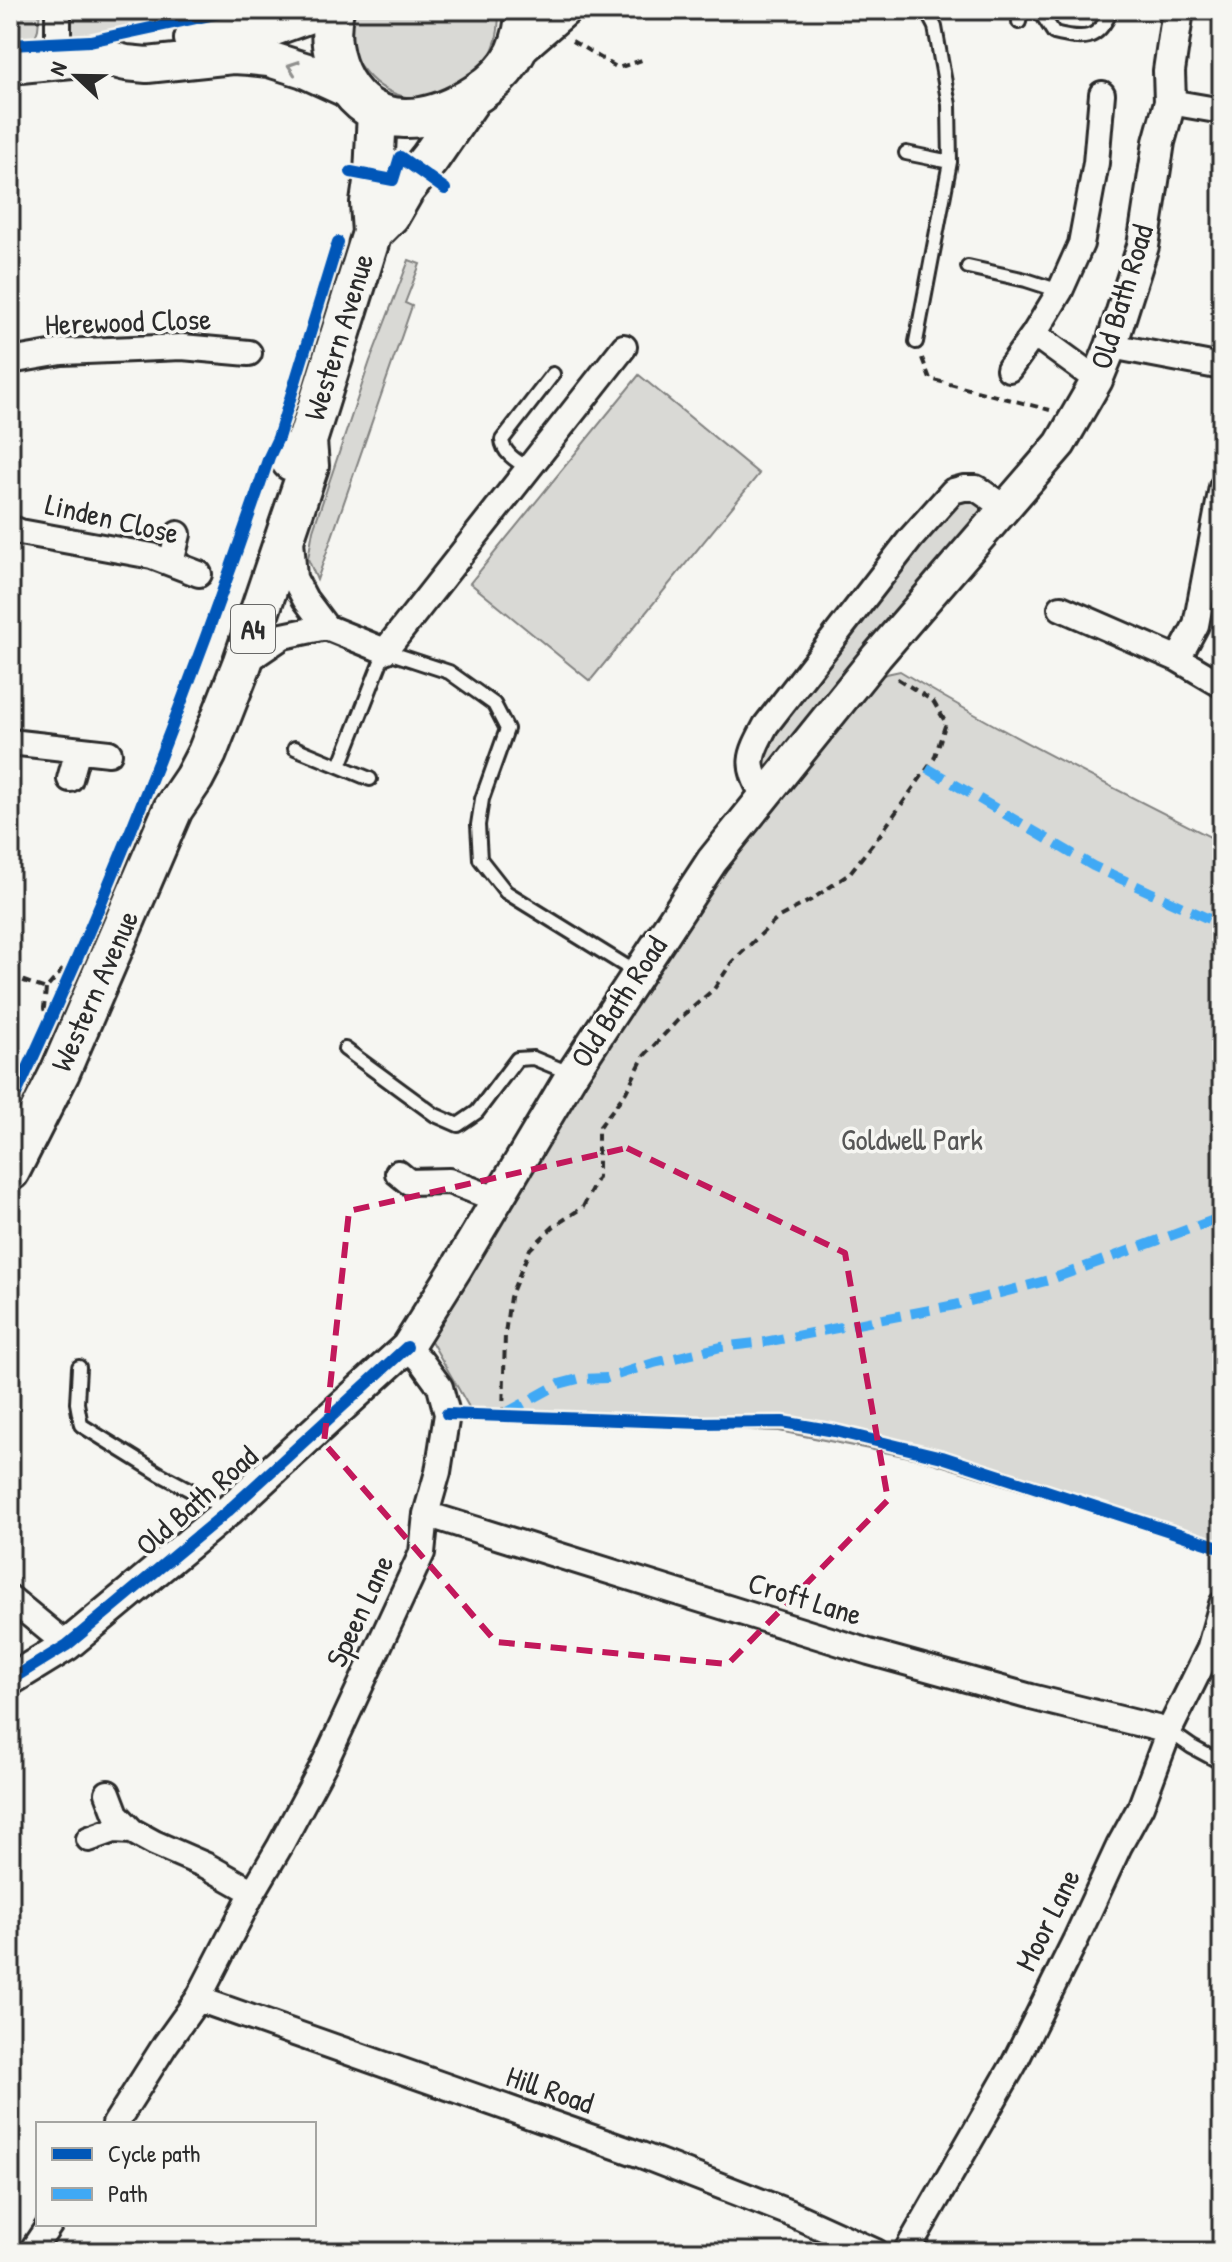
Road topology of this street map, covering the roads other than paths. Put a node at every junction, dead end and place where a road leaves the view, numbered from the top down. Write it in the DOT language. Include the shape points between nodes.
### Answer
graph roads {
  1 [pos="58,10"];
  2 [pos="324,10"];
  3 [pos="334,10"];
  4 [pos="525,10"];
  5 [pos="566,10"];
  6 [pos="926,10"];
  7 [pos="1042,10"];
  8 [pos="1111,10"];
  9 [pos="1178,10"];
  10 [pos="514,55"];
  11 [pos="103,57"];
  12 [pos="58,62"];
  13 [pos="10,66"];
  14 [pos="1102,94"];
  15 [pos="472,97"];
  16 [pos="364,101"];
  17 [pos="1170,102"];
  18 [pos="1222,111"];
  19 [pos="906,153"];
  20 [pos="950,162"];
  21 [pos="372,233"];
  22 [pos="968,267"];
  23 [pos="1060,291"];
  24 [pos="1034,334"];
  25 [pos="916,342"];
  26 [pos="1111,346"];
  27 [pos="624,347"];
  28 [pos="249,353"];
  29 [pos="10,361"];
  30 [pos="1222,367"];
  31 [pos="1009,369"];
  32 [pos="553,374"];
  33 [pos="1097,380"];
  34 [pos="307,441"];
  35 [pos="529,469"];
  36 [pos="1222,487"];
  37 [pos="1005,508"];
  38 [pos="289,526"];
  39 [pos="10,528"];
  40 [pos="178,534"];
  41 [pos="171,563"];
  42 [pos="199,574"];
  43 [pos="1061,608"];
  44 [pos="326,627"];
  45 [pos="385,651"];
  46 [pos="1178,659"];
  47 [pos="242,664"];
  48 [pos="1222,685"];
  49 [pos="10,742"];
  50 [pos="295,748"];
  51 [pos="78,750"];
  52 [pos="109,753"];
  53 [pos="340,766"];
  54 [pos="70,779"];
  55 [pos="370,779"];
  56 [pos="764,796"];
  57 [pos="173,809"];
  58 [pos="637,973"];
  59 [pos="345,1049"];
  60 [pos="572,1074"];
  61 [pos="10,1171"];
  62 [pos="398,1173"];
  63 [pos="496,1199"];
  64 [pos="407,1347"];
  65 [pos="79,1367"];
  66 [pos="228,1511"];
  67 [pos="426,1514"];
  68 [pos="10,1598"];
  69 [pos="1222,1604"];
  70 [pos="67,1645"];
  71 [pos="10,1680"];
  72 [pos="1169,1731"];
  73 [pos="1220,1762"];
  74 [pos="108,1793"];
  75 [pos="132,1831"];
  76 [pos="89,1839"];
  77 [pos="253,1892"];
  78 [pos="198,1999"];
  79 [pos="116,2122"];
  80 [pos="49,2226"];
  81 [pos="31,2252"];
  82 [pos="876,2252"];
  83 [pos="906,2252"];
  1 -- 12 [label="street"];
  2 -- 11 [label="main road" via="274,28 121,48"];
  3 -- 16 [label="main road, A4" via="330,31 336,67"];
  4 -- 10 [label="main road, A4"];
  5 -- 10 [label="street"];
  6 -- 20 [label="lane" via="935,27 949,105"];
  7 -- 8 [label="lane" via="1054,33 1088,38 1099,31"];
  9 -- 17 [label="street, Old Bath Road"];
  10 -- 15 [label="main road, A4"];
  11 -- 12 [label="main road"];
  16 -- 11 [label="main road, one-way" via="304,70 269,59 233,56 147,65"];
  12 -- 13 [label="main road"];
  14 -- 23 [label="street" via="1081,244"];
  15 -- 16 [label="main road, A4" via="406,118 390,116"];
  15 -- 21 [label="main road, Western Avenue / A4"];
  16 -- 21 [label="main road, Western Avenue / A4" via="374,175"];
  17 -- 18 [label="street"];
  17 -- 26 [label="street, Old Bath Road" via="1143,246"];
  19 -- 20 [label="lane"];
  20 -- 25 [label="lane"];
  21 -- 34 [label="main road, Western Avenue / A4"];
  22 -- 23 [label="lane"];
  23 -- 24 [label="street"];
  24 -- 31 [label="street"];
  24 -- 33 [label="street"];
  26 -- 30 [label="street"];
  26 -- 33 [label="street, Old Bath Road"];
  27 -- 35 [label="street"];
  28 -- 29 [label="street, Herewood Close" via="182,347 62,352"];
  32 -- 35 [label="lane" via="502,440 506,452"];
  33 -- 37 [label="street, Old Bath Road" via="1060,444"];
  34 -- 38 [label="main road, Western Avenue / A4" via="309,466"];
  34 -- 57 [label="main road, Western Avenue / A4" via="288,466 190,734"];
  35 -- 45 [label="street"];
  36 -- 46 [label="street" via="1196,625"];
  37 -- 56 [label="street, Old Bath Road"];
  37 -- 56 [label="street" via="976,488 953,491 911,538 755,744 750,764"];
  38 -- 44 [label="street" via="294,578"];
  38 -- 47 [label="main road, Western Avenue / A4"];
  39 -- 41 [label="street, Linden Close"];
  40 -- 41 [label="street"];
  41 -- 42 [label="street, Linden Close"];
  43 -- 46 [label="street" via="1084,632"];
  44 -- 45 [label="street"];
  44 -- 47 [label="street" via="283,636"];
  45 -- 53 [label="lane"];
  45 -- 58 [label="lane" via="449,672 494,704 507,729 478,825 480,859 487,868 506,892"];
  46 -- 48 [label="street"];
  47 -- 57 [label="main road, Western Avenue / A4" via="207,753"];
  49 -- 51 [label="street"];
  50 -- 53 [label="lane"];
  51 -- 52 [label="street"];
  51 -- 54 [label="street"];
  53 -- 55 [label="lane"];
  56 -- 58 [label="street, Old Bath Road" via="712,861"];
  57 -- 61 [label="main road, Western Avenue / A4" via="60,1072"];
  58 -- 60 [label="street, Old Bath Road"];
  59 -- 60 [label="lane" via="435,1115 458,1125 477,1112 517,1059 533,1058"];
  60 -- 63 [label="street, Old Bath Road"];
  62 -- 63 [label="street" via="409,1182 449,1181"];
  63 -- 64 [label="street, Old Bath Road"];
  64 -- 66 [label="street, Old Bath Road"];
  64 -- 67 [label="street, Speen Lane" via="440,1387 447,1414"];
  65 -- 66 [label="lane" via="81,1425"];
  66 -- 70 [label="street, Old Bath Road"];
  67 -- 72 [label="street, Croft Lane" via="869,1652"];
  67 -- 77 [label="street, Speen Lane" via="422,1553 411,1579 325,1762"];
  68 -- 70 [label="street"];
  69 -- 72 [label="street, Moor Lane" via="1209,1650"];
  70 -- 71 [label="street, Old Bath Road"];
  72 -- 73 [label="lane"];
  72 -- 83 [label="street, Moor Lane" via="1141,1806 1014,2064"];
  74 -- 75 [label="street" via="116,1814"];
  75 -- 76 [label="street" via="114,1830"];
  75 -- 77 [label="street"];
  77 -- 78 [label="street, Speen Lane"];
  78 -- 79 [label="street, Speen Lane"];
  78 -- 82 [label="street, Hill Road" via="641,2155"];
  80 -- 81 [label="street"];
}
